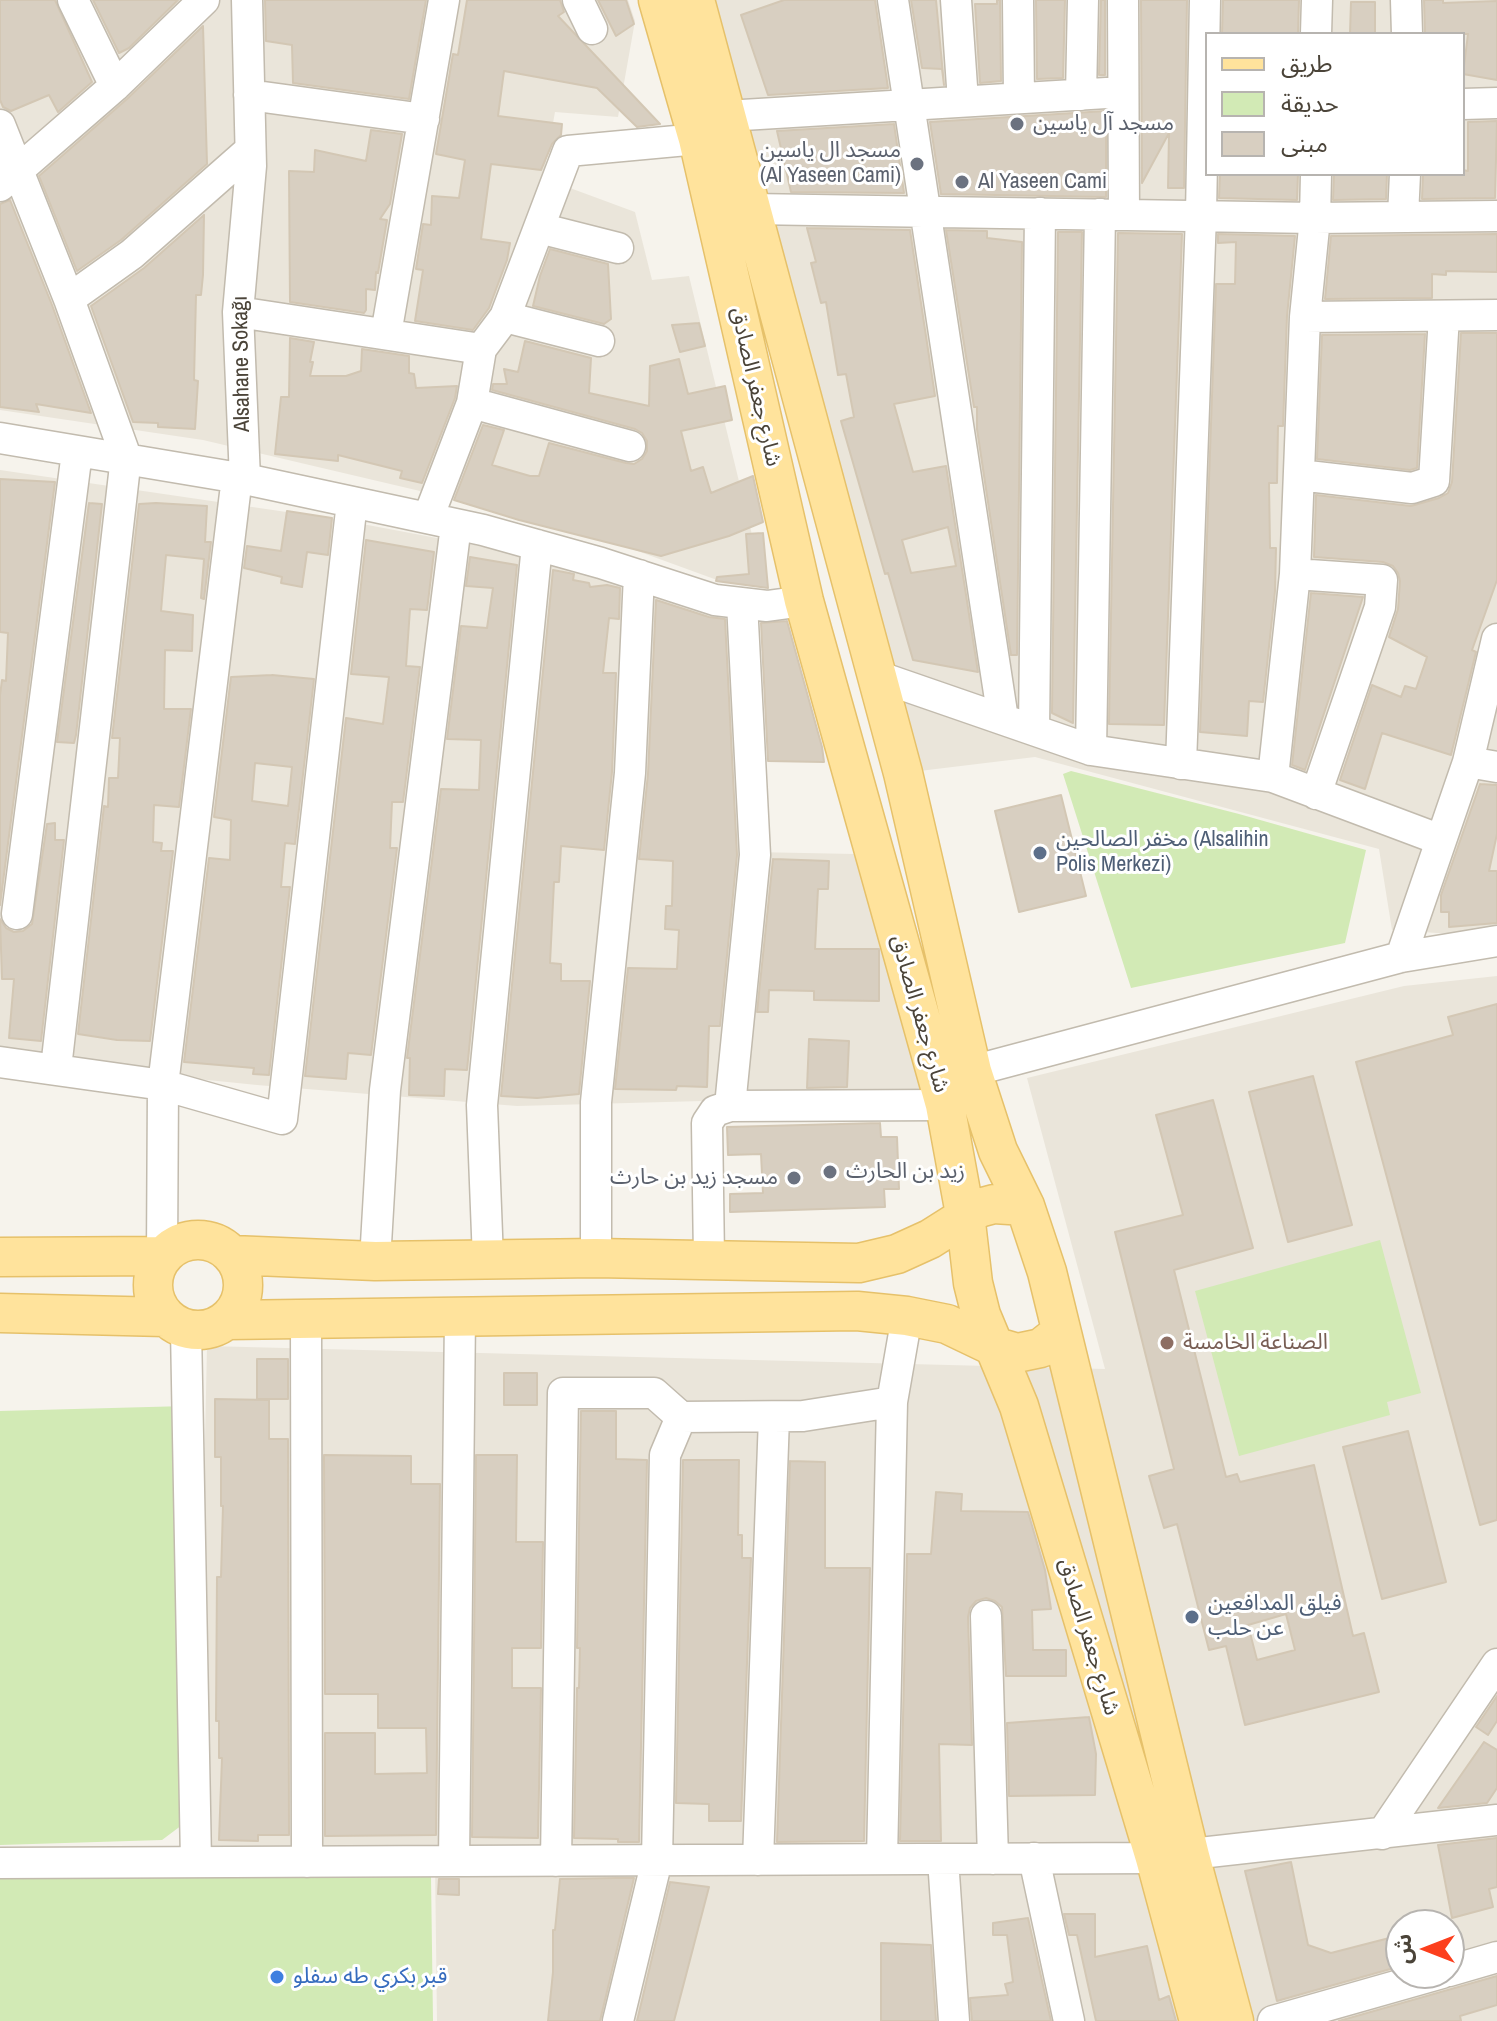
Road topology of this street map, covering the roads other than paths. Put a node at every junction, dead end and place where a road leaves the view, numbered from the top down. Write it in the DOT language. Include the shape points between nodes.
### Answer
graph roads {
  1 [pos="73,0"];
  2 [pos="204,0"];
  3 [pos="247,0"];
  4 [pos="444,0"];
  5 [pos="578,0"];
  6 [pos="658,0"];
  7 [pos="695,0"];
  8 [pos="893,0"];
  9 [pos="956,0"];
  10 [pos="1018,0"];
  11 [pos="1083,0"];
  12 [pos="1123,0"];
  13 [pos="1205,0"];
  14 [pos="1317,0"];
  15 [pos="1406,0"];
  16 [pos="592,29"];
  17 [pos="1316,32"];
  18 [pos="1407,32"];
  19 [pos="115,86"];
  20 [pos="1123,92"];
  21 [pos="249,95"];
  22 [pos="1081,95"];
  23 [pos="1019,98"];
  24 [pos="963,101"];
  25 [pos="1497,103"];
  26 [pos="1465,104"];
  27 [pos="909,105"];
  28 [pos="424,119"];
  29 [pos="0,125"];
  30 [pos="712,128"];
  31 [pos="249,151"];
  32 [pos="1316,176"];
  33 [pos="1405,176"];
  34 [pos="9,179"];
  35 [pos="751,209"];
  36 [pos="926,213"];
  37 [pos="1040,213"];
  38 [pos="1112,214"];
  39 [pos="1201,215"];
  40 [pos="1403,216"];
  41 [pos="1497,216"];
  42 [pos="1315,218"];
  43 [pos="539,228"];
  44 [pos="618,248"];
  45 [pos="69,299"];
  46 [pos="238,312"];
  47 [pos="1497,315"];
  48 [pos="1444,316"];
  49 [pos="505,317"];
  50 [pos="1305,317"];
  51 [pos="386,334"];
  52 [pos="599,341"];
  53 [pos="481,349"];
  54 [pos="472,403"];
  55 [pos="0,438"];
  56 [pos="630,446"];
  57 [pos="77,452"];
  58 [pos="126,457"];
  59 [pos="1299,475"];
  60 [pos="241,478"];
  61 [pos="352,502"];
  62 [pos="442,522"];
  63 [pos="537,545"];
  64 [pos="1295,574"];
  65 [pos="639,575"];
  66 [pos="804,601"];
  67 [pos="742,603"];
  68 [pos="1497,639"];
  69 [pos="877,676"];
  70 [pos="1003,719"];
  71 [pos="1034,730"];
  72 [pos="1091,750"];
  73 [pos="1181,764"];
  74 [pos="1483,764"];
  75 [pos="1273,777"];
  76 [pos="1316,794"];
  77 [pos="1441,840"];
  78 [pos="17,914"];
  79 [pos="1497,941"];
  80 [pos="1401,957"];
  81 [pos="0,1062"];
  82 [pos="56,1068"];
  83 [pos="972,1071"];
  84 [pos="163,1085"];
  85 [pos="945,1105"];
  86 [pos="730,1106"];
  87 [pos="1025,1206"];
  88 [pos="965,1214"];
  89 [pos="232,1255"];
  90 [pos="162,1256"];
  91 [pos="0,1257"];
  92 [pos="596,1258"];
  93 [pos="709,1259"];
  94 [pos="488,1260"];
  95 [pos="375,1261"];
  96 [pos="0,1313"];
  97 [pos="460,1315"];
  98 [pos="907,1316"];
  99 [pos="306,1317"];
  100 [pos="228,1320"];
  101 [pos="176,1323"];
  102 [pos="1060,1333"];
  103 [pos="993,1346"];
  104 [pos="892,1402"];
  105 [pos="681,1417"];
  106 [pos="774,1417"];
  107 [pos="986,1616"];
  108 [pos="1497,1664"];
  109 [pos="1497,1820"];
  110 [pos="1382,1834"];
  111 [pos="1172,1857"];
  112 [pos="1034,1858"];
  113 [pos="882,1859"];
  114 [pos="943,1859"];
  115 [pos="993,1859"];
  116 [pos="657,1860"];
  117 [pos="758,1860"];
  118 [pos="454,1861"];
  119 [pos="556,1861"];
  120 [pos="196,1862"];
  121 [pos="307,1862"];
  122 [pos="0,1863"];
  123 [pos="1497,1957"];
  124 [pos="1465,1966"];
  125 [pos="1386,1989"];
  126 [pos="618,2021"];
  127 [pos="954,2021"];
  128 [pos="1069,2021"];
  129 [pos="1199,2021"];
  130 [pos="1234,2021"];
  131 [pos="1273,2021"];
  1 -- 19 [label="street"];
  2 -- 19 [label="street"];
  3 -- 21 [label="street, Alsahane Sokağı"];
  4 -- 28 [label="street"];
  5 -- 16 [label="street"];
  6 -- 30 [label="main road, شارع جعفر الصادق"];
  7 -- 30 [label="main road, شارع جعفر الصادق"];
  8 -- 27 [label="street"];
  9 -- 24 [label="street"];
  10 -- 23 [label="street"];
  11 -- 22 [label="street"];
  12 -- 20 [label="street"];
  13 -- 39 [label="street"];
  14 -- 17 [label="street"];
  15 -- 18 [label="street"];
  19 -- 34 [label="street"];
  20 -- 22 [label="street"];
  20 -- 38 [label="street"];
  21 -- 28 [label="street"];
  21 -- 31 [label="street, Alsahane Sokağı"];
  22 -- 23 [label="street"];
  23 -- 24 [label="street"];
  24 -- 27 [label="street"];
  25 -- 26 [label="street"];
  27 -- 30 [label="street"];
  27 -- 36 [label="street"];
  28 -- 51 [label="street"];
  29 -- 34 [label="street"];
  30 -- 35 [label="main road, شارع جعفر الصادق"];
  30 -- 43 [label="street" via="568,151"];
  30 -- 66 [label="main road, شارع جعفر الصادق"];
  31 -- 45 [label="street" via="132,254"];
  31 -- 46 [label="street, Alsahane Sokağı"];
  32 -- 42 [label="street"];
  33 -- 40 [label="street"];
  34 -- 45 [label="street"];
  35 -- 36 [label="street"];
  35 -- 69 [label="main road, شارع جعفر الصادق"];
  36 -- 37 [label="street"];
  36 -- 70 [label="street"];
  37 -- 38 [label="street"];
  37 -- 71 [label="street"];
  38 -- 39 [label="street"];
  38 -- 72 [label="street"];
  39 -- 42 [label="street"];
  39 -- 73 [label="street"];
  40 -- 41 [label="street"];
  40 -- 42 [label="street"];
  42 -- 50 [label="street"];
  43 -- 44 [label="street"];
  43 -- 49 [label="street"];
  45 -- 58 [label="street"];
  46 -- 51 [label="street"];
  46 -- 60 [label="street, Alsahane Sokağı"];
  47 -- 48 [label="street"];
  48 -- 50 [label="street"];
  48 -- 59 [label="street" via="1434,481 1412,488"];
  49 -- 52 [label="street"];
  49 -- 53 [label="street"];
  50 -- 59 [label="street"];
  51 -- 53 [label="street"];
  53 -- 54 [label="street"];
  54 -- 56 [label="street"];
  54 -- 62 [label="street"];
  55 -- 57 [label="street"];
  57 -- 58 [label="street"];
  57 -- 78 [label="street"];
  58 -- 60 [label="street"];
  58 -- 82 [label="street"];
  59 -- 64 [label="street"];
  60 -- 61 [label="street"];
  60 -- 84 [label="street, Alsahane Sokağı"];
  61 -- 62 [label="street"];
  61 -- 84 [label="street" via="282,1119"];
  62 -- 63 [label="street"];
  62 -- 95 [label="street" via="385,1090"];
  63 -- 65 [label="street"];
  63 -- 94 [label="street" via="482,1105"];
  64 -- 75 [label="street"];
  64 -- 76 [label="street" via="1382,580 1380,607"];
  65 -- 67 [label="street" via="715,600"];
  65 -- 92 [label="street" via="630,773 596,1102"];
  66 -- 67 [label="street"];
  66 -- 85 [label="main road, شارع جعفر الصادق"];
  67 -- 86 [label="street" via="755,855"];
  68 -- 74 [label="street"];
  69 -- 70 [label="street"];
  69 -- 83 [label="main road, شارع جعفر الصادق"];
  70 -- 71 [label="street"];
  71 -- 72 [label="street"];
  72 -- 73 [label="street"];
  73 -- 75 [label="street"];
  74 -- 77 [label="street"];
  75 -- 76 [label="street"];
  76 -- 77 [label="street"];
  77 -- 80 [label="street"];
  79 -- 80 [label="street"];
  80 -- 83 [label="street"];
  81 -- 82 [label="street"];
  82 -- 84 [label="street"];
  83 -- 87 [label="main road, شارع جعفر الصادق" via="998,1151"];
  84 -- 90 [label="street, Alsahane Sokağı"];
  85 -- 86 [label="street"];
  85 -- 88 [label="main road, شارع جعفر الصادق"];
  86 -- 93 [label="street" via="715,1111 707,1123"];
  87 -- 88 [label="main road" via="994,1204"];
  87 -- 102 [label="main road, شارع جعفر الصادق"];
  88 -- 93 [label="main road" via="919,1244 859,1263"];
  88 -- 103 [label="main road, شارع جعفر الصادق" via="973,1283"];
  89 -- 90 [label="main road" via="220,1245 189,1240"];
  89 -- 95 [label="main road"];
  89 -- 100 [label="main road" via="240,1267 243,1295"];
  90 -- 91 [label="main road"];
  90 -- 101 [label="main road" via="153,1294"];
  92 -- 93 [label="main road"];
  92 -- 94 [label="main road"];
  94 -- 95 [label="main road"];
  96 -- 101 [label="main road"];
  97 -- 98 [label="main road" via="857,1311"];
  97 -- 99 [label="main road"];
  97 -- 118 [label="street"];
  98 -- 103 [label="main road" via="947,1324"];
  98 -- 104 [label="street"];
  99 -- 100 [label="main road"];
  99 -- 121 [label="street"];
  100 -- 101 [label="main road" via="201,1331"];
  101 -- 120 [label="street"];
  102 -- 103 [label="main road" via="1029,1352"];
  102 -- 111 [label="main road, شارع جعفر الصادق"];
  103 -- 111 [label="main road, شارع جعفر الصادق" via="1019,1406"];
  104 -- 106 [label="street"];
  104 -- 113 [label="street"];
  105 -- 106 [label="street"];
  105 -- 116 [label="street" via="665,1455"];
  105 -- 119 [label="street" via="654,1393 563,1393"];
  106 -- 117 [label="street"];
  107 -- 115 [label="street"];
  108 -- 110 [label="street"];
  109 -- 110 [label="street"];
  110 -- 111 [label="street"];
  111 -- 112 [label="street"];
  111 -- 129 [label="main road, شارع جعفر الصادق"];
  111 -- 130 [label="main road, شارع جعفر الصادق"];
  112 -- 115 [label="street"];
  112 -- 128 [label="street"];
  113 -- 114 [label="street"];
  113 -- 117 [label="street"];
  114 -- 115 [label="street"];
  114 -- 127 [label="street"];
  116 -- 117 [label="street"];
  116 -- 119 [label="street"];
  116 -- 126 [label="street"];
  118 -- 119 [label="street"];
  118 -- 121 [label="street"];
  120 -- 121 [label="street"];
  120 -- 122 [label="street"];
  123 -- 124 [label="street"];
  125 -- 131 [label="street"];
}
